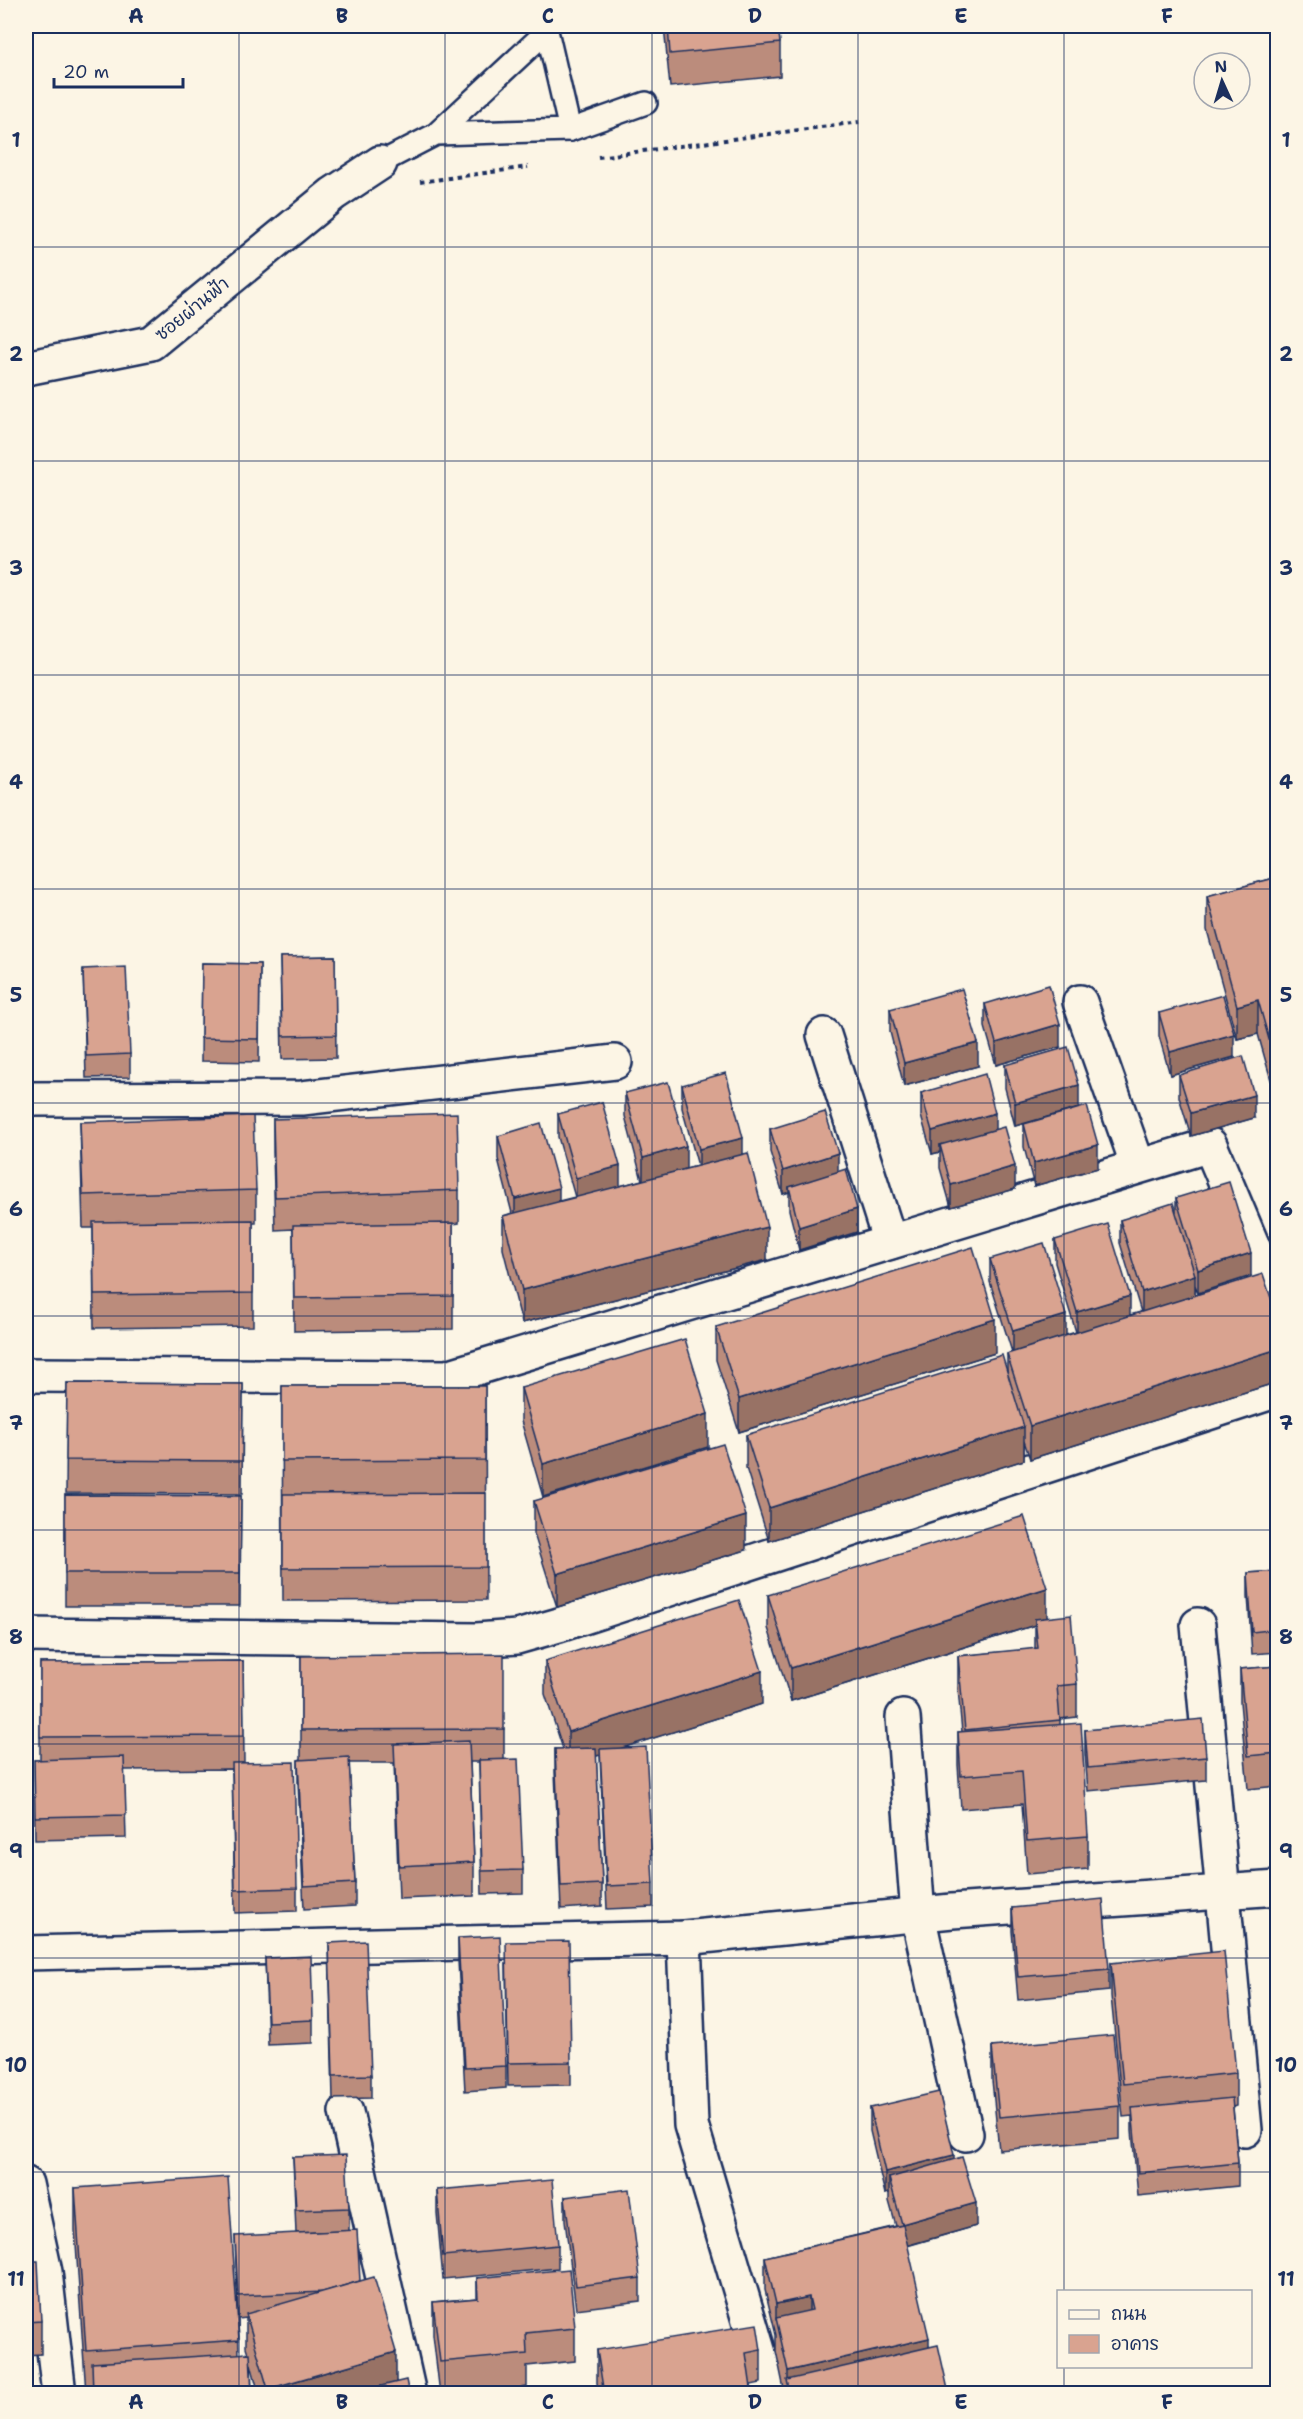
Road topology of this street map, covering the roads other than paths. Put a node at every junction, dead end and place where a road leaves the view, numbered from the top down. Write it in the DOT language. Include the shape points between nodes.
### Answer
graph roads {
  1 [pos="646,103"];
  2 [pos="570,130"];
  3 [pos="436,134"];
  4 [pos="380,162"];
  5 [pos="26,368"];
  6 [pos="1080,1002"];
  7 [pos="824,1035"];
  8 [pos="615,1062"];
  9 [pos="26,1099"];
  10 [pos="1138,1166"];
  11 [pos="890,1242"];
  12 [pos="1278,1306"];
  13 [pos="26,1375"];
  14 [pos="1278,1390"];
  15 [pos="1198,1625"];
  16 [pos="26,1635"];
  17 [pos="903,1717"];
  18 [pos="1278,1888"];
  19 [pos="1222,1892"];
  20 [pos="918,1915"];
  21 [pos="684,1938"];
  22 [pos="26,1953"];
  23 [pos="346,2112"];
  24 [pos="1245,2130"];
  25 [pos="966,2134"];
  26 [pos="26,2184"];
  27 [pos="59,2394"];
  28 [pos="409,2394"];
  29 [pos="771,2394"];
  1 -- 2 [label="lane"];
  2 -- 3 [label="lane"];
  2 -- 3 [label="lane" via="546,31"];
  3 -- 4 [label="lane"];
  4 -- 5 [label="street, ซอยผ่านฟ้า" via="333,194 151,343"];
  6 -- 10 [label="street"];
  7 -- 11 [label="street"];
  8 -- 9 [label="street" via="302,1098"];
  10 -- 11 [label="street"];
  10 -- 12 [label="street" via="1210,1144"];
  11 -- 13 [label="street" via="447,1377"];
  14 -- 16 [label="street" via="518,1637 477,1640"];
  15 -- 19 [label="street"];
  17 -- 20 [label="street"];
  18 -- 19 [label="street"];
  19 -- 20 [label="street"];
  19 -- 24 [label="street"];
  20 -- 21 [label="street"];
  20 -- 25 [label="street"];
  21 -- 22 [label="street"];
  21 -- 29 [label="street" via="692,2125"];
  23 -- 28 [label="street"];
  26 -- 27 [label="street" via="45,2272"];
}
